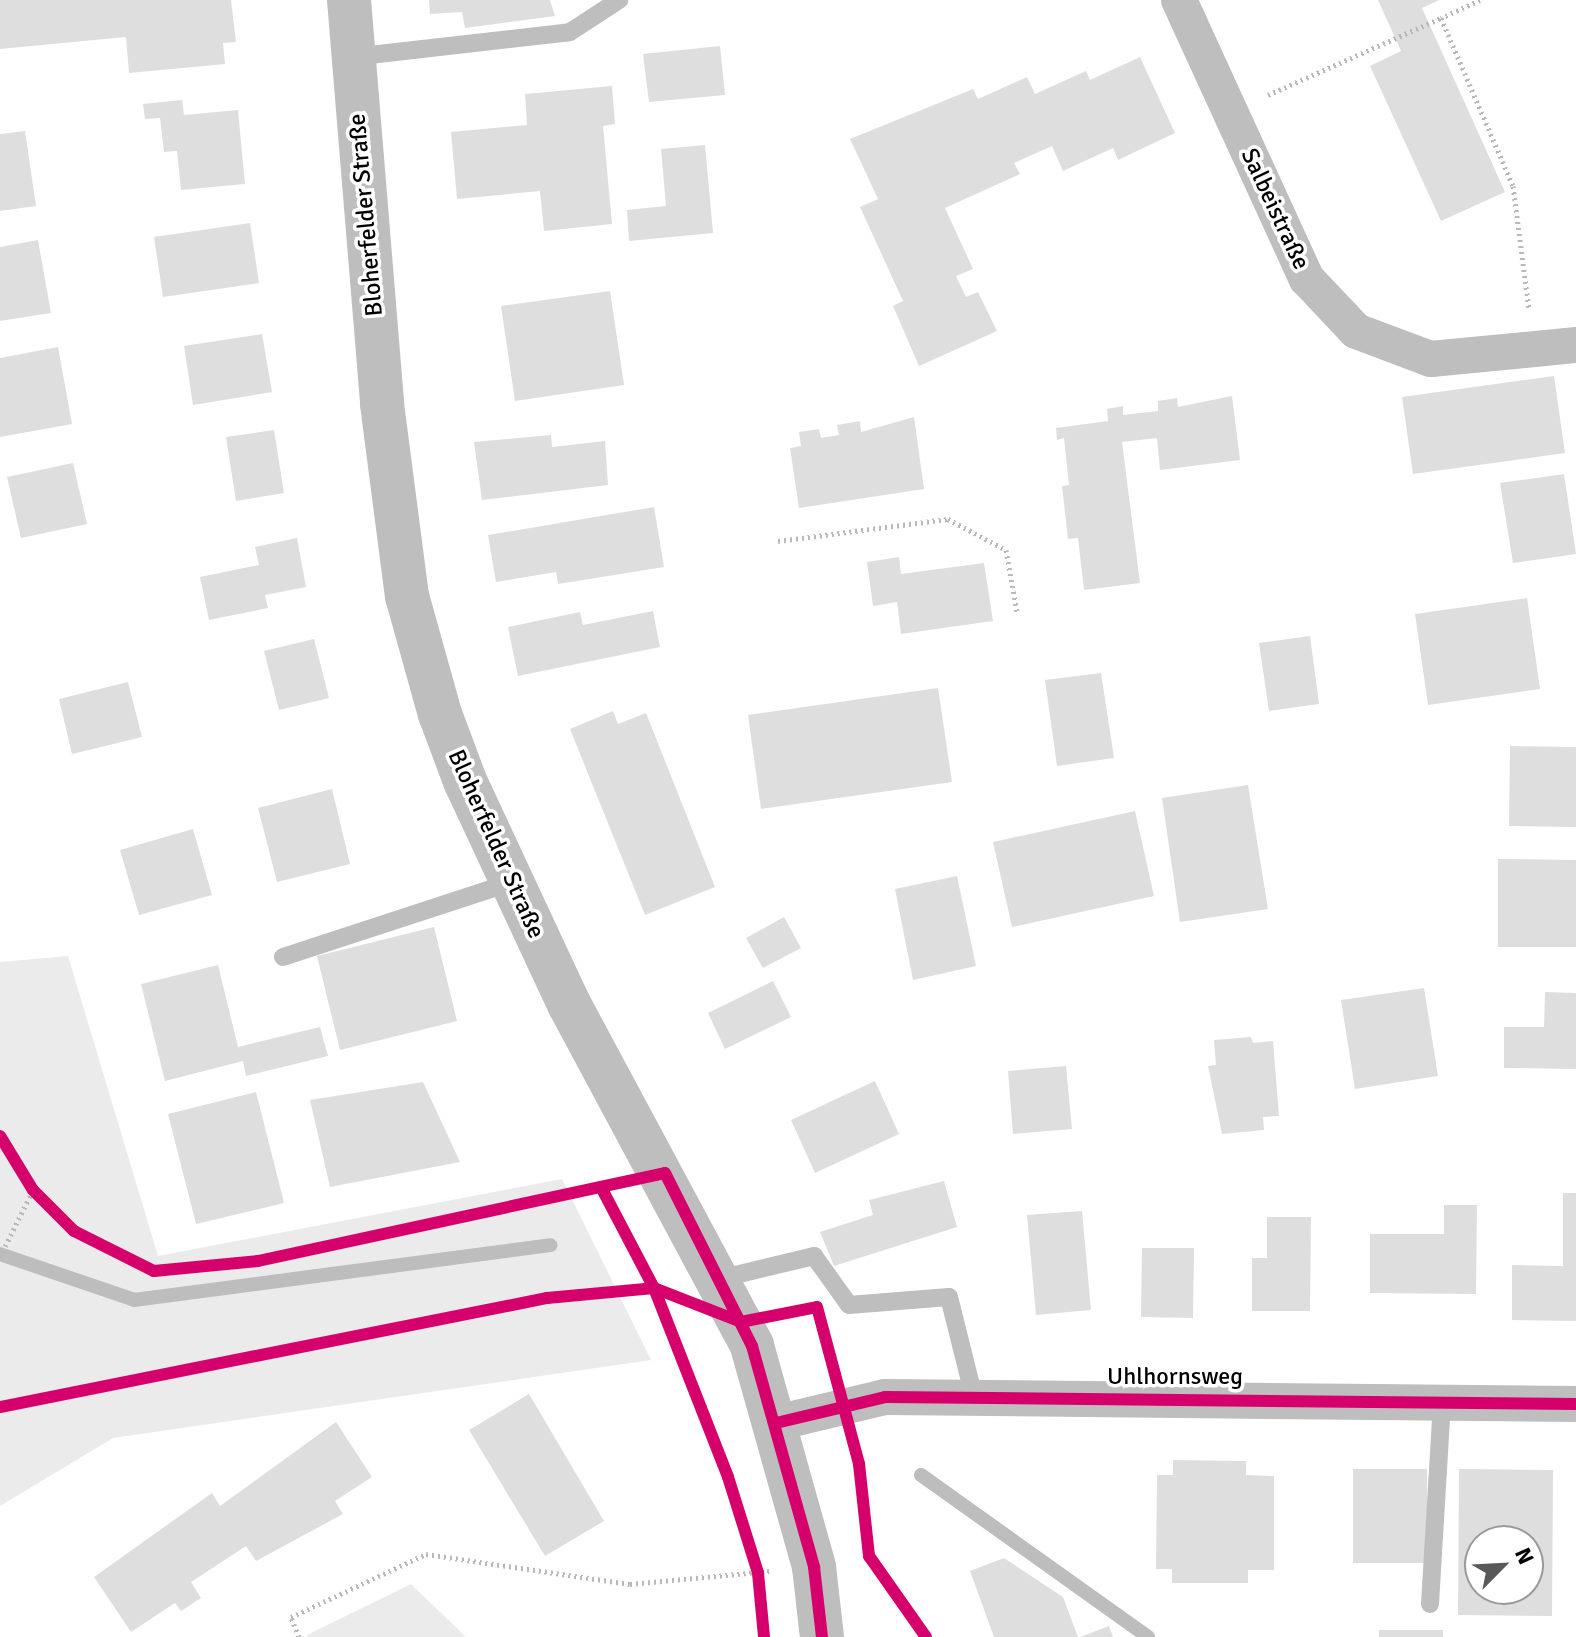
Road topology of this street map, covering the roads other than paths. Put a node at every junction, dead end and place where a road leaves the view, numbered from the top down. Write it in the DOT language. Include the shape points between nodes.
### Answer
graph roads {
  1 [pos="349,0"];
  2 [pos="619,0"];
  3 [pos="1179,0"];
  4 [pos="352,57"];
  5 [pos="1576,345"];
  6 [pos="512,882"];
  7 [pos="283,957"];
  8 [pos="719,1279"];
  9 [pos="974,1397"];
  10 [pos="1442,1402"];
  11 [pos="1576,1404"];
  12 [pos="776,1423"];
  13 [pos="1430,1604"];
  14 [pos="822,1637"];
  1 -- 4 [label="street, Bloherfelder Straße"];
  2 -- 4 [label="lane" via="570,32"];
  3 -- 5 [label="street, Salbeistraße" via="1307,279 1356,331 1431,359"];
  4 -- 6 [label="street, Bloherfelder Straße" via="382,404 407,596 465,781"];
  6 -- 7 [label="lane"];
  6 -- 8 [label="street, Bloherfelder Straße" via="569,1004"];
  8 -- 9 [label="lane" via="814,1256 849,1305 949,1297"];
  8 -- 12 [label="street, Bloherfelder Straße" via="752,1346"];
  9 -- 10 [label="street, Uhlhornsweg"];
  9 -- 12 [label="street, Uhlhornsweg" via="885,1397"];
  10 -- 11 [label="street, Uhlhornsweg"];
  10 -- 13 [label="lane"];
  12 -- 14 [label="street, Bloherfelder Straße" via="814,1567"];
}
